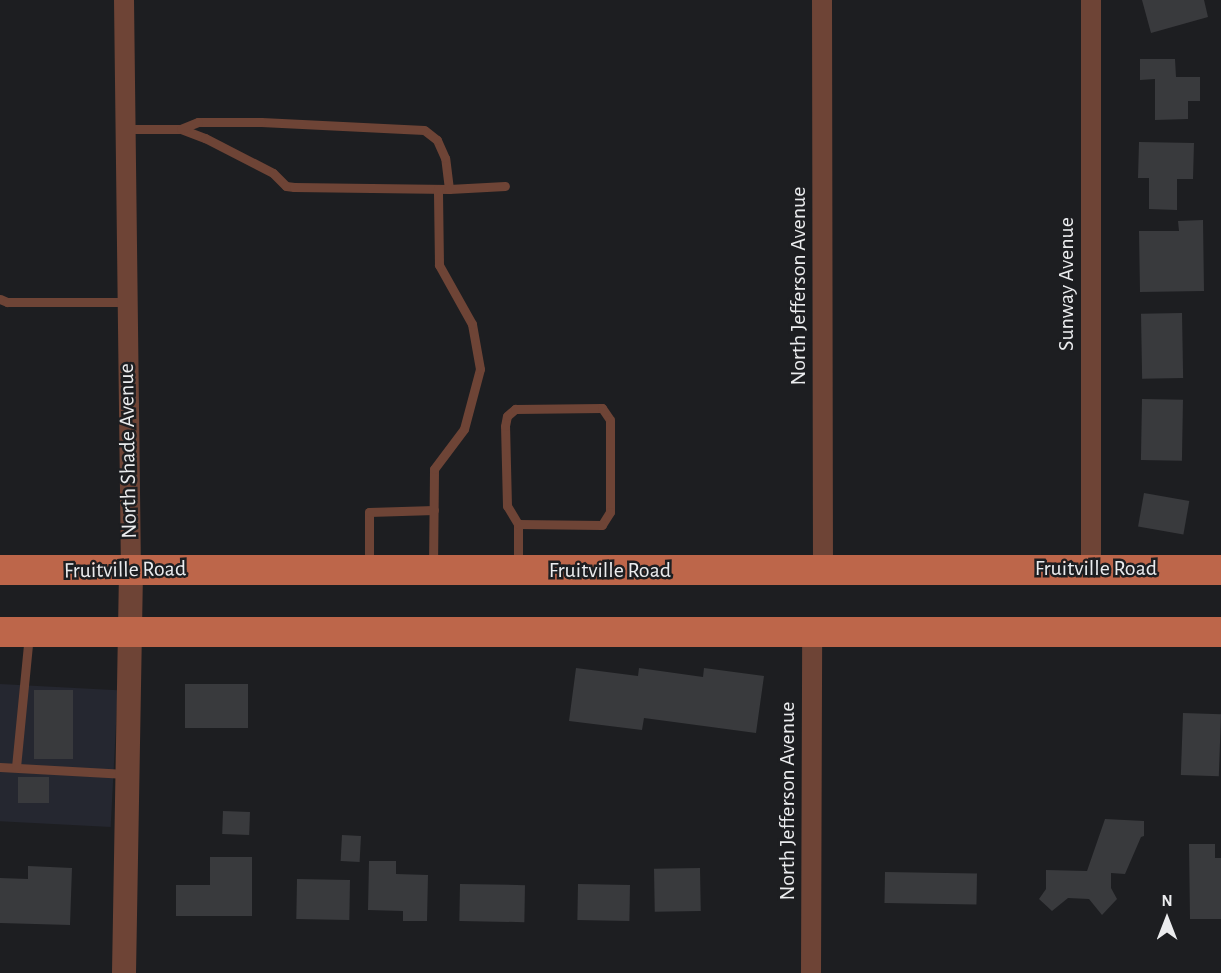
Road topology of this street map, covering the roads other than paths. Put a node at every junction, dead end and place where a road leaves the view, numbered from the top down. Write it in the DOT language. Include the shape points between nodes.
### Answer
graph roads {
  1 [pos="124,0"];
  2 [pos="822,0"];
  3 [pos="1091,0"];
  4 [pos="124,129"];
  5 [pos="181,129"];
  6 [pos="506,186"];
  7 [pos="438,189"];
  8 [pos="449,189"];
  9 [pos="0,299"];
  10 [pos="126,302"];
  11 [pos="434,510"];
  12 [pos="518,524"];
  13 [pos="1091,569"];
  14 [pos="0,570"];
  15 [pos="369,570"];
  16 [pos="433,570"];
  17 [pos="518,570"];
  18 [pos="1221,570"];
  19 [pos="130,571"];
  20 [pos="823,571"];
  21 [pos="812,630"];
  22 [pos="0,632"];
  23 [pos="30,632"];
  24 [pos="131,632"];
  25 [pos="1221,632"];
  26 [pos="0,767"];
  27 [pos="16,767"];
  28 [pos="128,774"];
  29 [pos="124,973"];
  30 [pos="811,973"];
  1 -- 4 [label="street, North Shade Avenue"];
  2 -- 20 [label="street, North Jefferson Avenue"];
  3 -- 13 [label="street, Sunway Avenue"];
  4 -- 5 [label="lane"];
  4 -- 10 [label="street, North Shade Avenue"];
  5 -- 7 [label="lane" via="273,173 286,186"];
  5 -- 8 [label="lane" via="198,122 261,122 424,130 437,140 445,158"];
  6 -- 8 [label="lane"];
  7 -- 8 [label="lane"];
  7 -- 11 [label="lane" via="439,265 472,324 480,369 464,429 434,469"];
  9 -- 10 [label="lane"];
  10 -- 19 [label="street, North Shade Avenue"];
  11 -- 15 [label="lane" via="369,512"];
  11 -- 16 [label="lane"];
  12 -- 12 [label="lane" via="602,525 610,512 610,420 602,408 515,408 507,416 507,506"];
  12 -- 17 [label="lane"];
  13 -- 18 [label="main road, Fruitville Road"];
  13 -- 20 [label="main road, Fruitville Road"];
  14 -- 19 [label="main road, Fruitville Road"];
  15 -- 16 [label="main road, Fruitville Road"];
  15 -- 19 [label="main road, Fruitville Road"];
  16 -- 17 [label="main road, Fruitville Road"];
  17 -- 20 [label="main road, Fruitville Road"];
  19 -- 24 [label="street, North Shade Avenue"];
  21 -- 24 [label="main road"];
  21 -- 25 [label="main road"];
  21 -- 30 [label="street, North Jefferson Avenue"];
  22 -- 23 [label="main road"];
  23 -- 24 [label="main road"];
  23 -- 27 [label="lane"];
  24 -- 28 [label="street, North Shade Avenue"];
  26 -- 27 [label="lane"];
  27 -- 28 [label="lane"];
  28 -- 29 [label="street, North Shade Avenue"];
}
